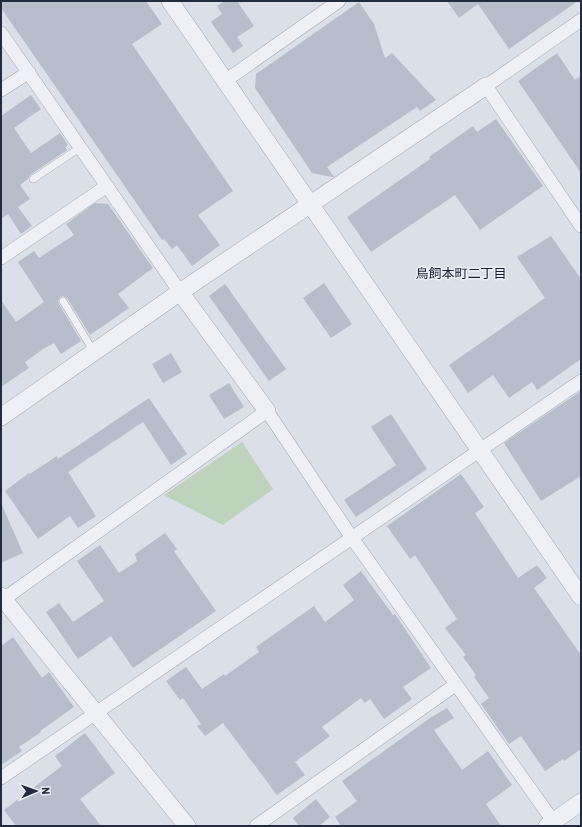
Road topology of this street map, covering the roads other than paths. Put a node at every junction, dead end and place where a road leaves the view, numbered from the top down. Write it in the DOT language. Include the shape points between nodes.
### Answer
graph roads {
  1 [pos="170,1"];
  2 [pos="340,1"];
  3 [pos="581,20"];
  4 [pos="1,32"];
  5 [pos="29,72"];
  6 [pos="225,81"];
  7 [pos="486,86"];
  8 [pos="1,90"];
  9 [pos="81,147"];
  10 [pos="33,179"];
  11 [pos="107,186"];
  12 [pos="310,204"];
  13 [pos="581,226"];
  14 [pos="1,258"];
  15 [pos="180,292"];
  16 [pos="63,301"];
  17 [pos="94,352"];
  18 [pos="581,381"];
  19 [pos="267,411"];
  20 [pos="1,417"];
  21 [pos="480,450"];
  22 [pos="352,538"];
  23 [pos="581,597"];
  24 [pos="2,599"];
  25 [pos="455,684"];
  26 [pos="96,713"];
  27 [pos="1,778"];
  28 [pos="581,802"];
  29 [pos="550,824"];
  30 [pos="187,826"];
  31 [pos="256,826"];
  1 -- 6 [label="street"];
  2 -- 6 [label="street"];
  3 -- 7 [label="street"];
  4 -- 5 [label="street"];
  5 -- 8 [label="street"];
  5 -- 9 [label="street"];
  6 -- 12 [label="street"];
  7 -- 12 [label="street"];
  7 -- 13 [label="street"];
  9 -- 10 [label="lane"];
  9 -- 11 [label="street"];
  11 -- 14 [label="street"];
  11 -- 15 [label="street"];
  12 -- 15 [label="street"];
  12 -- 21 [label="street"];
  15 -- 17 [label="street"];
  15 -- 19 [label="street"];
  16 -- 17 [label="lane"];
  17 -- 20 [label="street"];
  18 -- 21 [label="street"];
  19 -- 22 [label="street"];
  19 -- 24 [label="street"];
  21 -- 22 [label="street"];
  21 -- 23 [label="street"];
  22 -- 25 [label="street"];
  22 -- 26 [label="street"];
  24 -- 26 [label="street"];
  25 -- 29 [label="street"];
  25 -- 31 [label="street"];
  26 -- 27 [label="street"];
  26 -- 30 [label="street"];
  28 -- 29 [label="street"];
}
